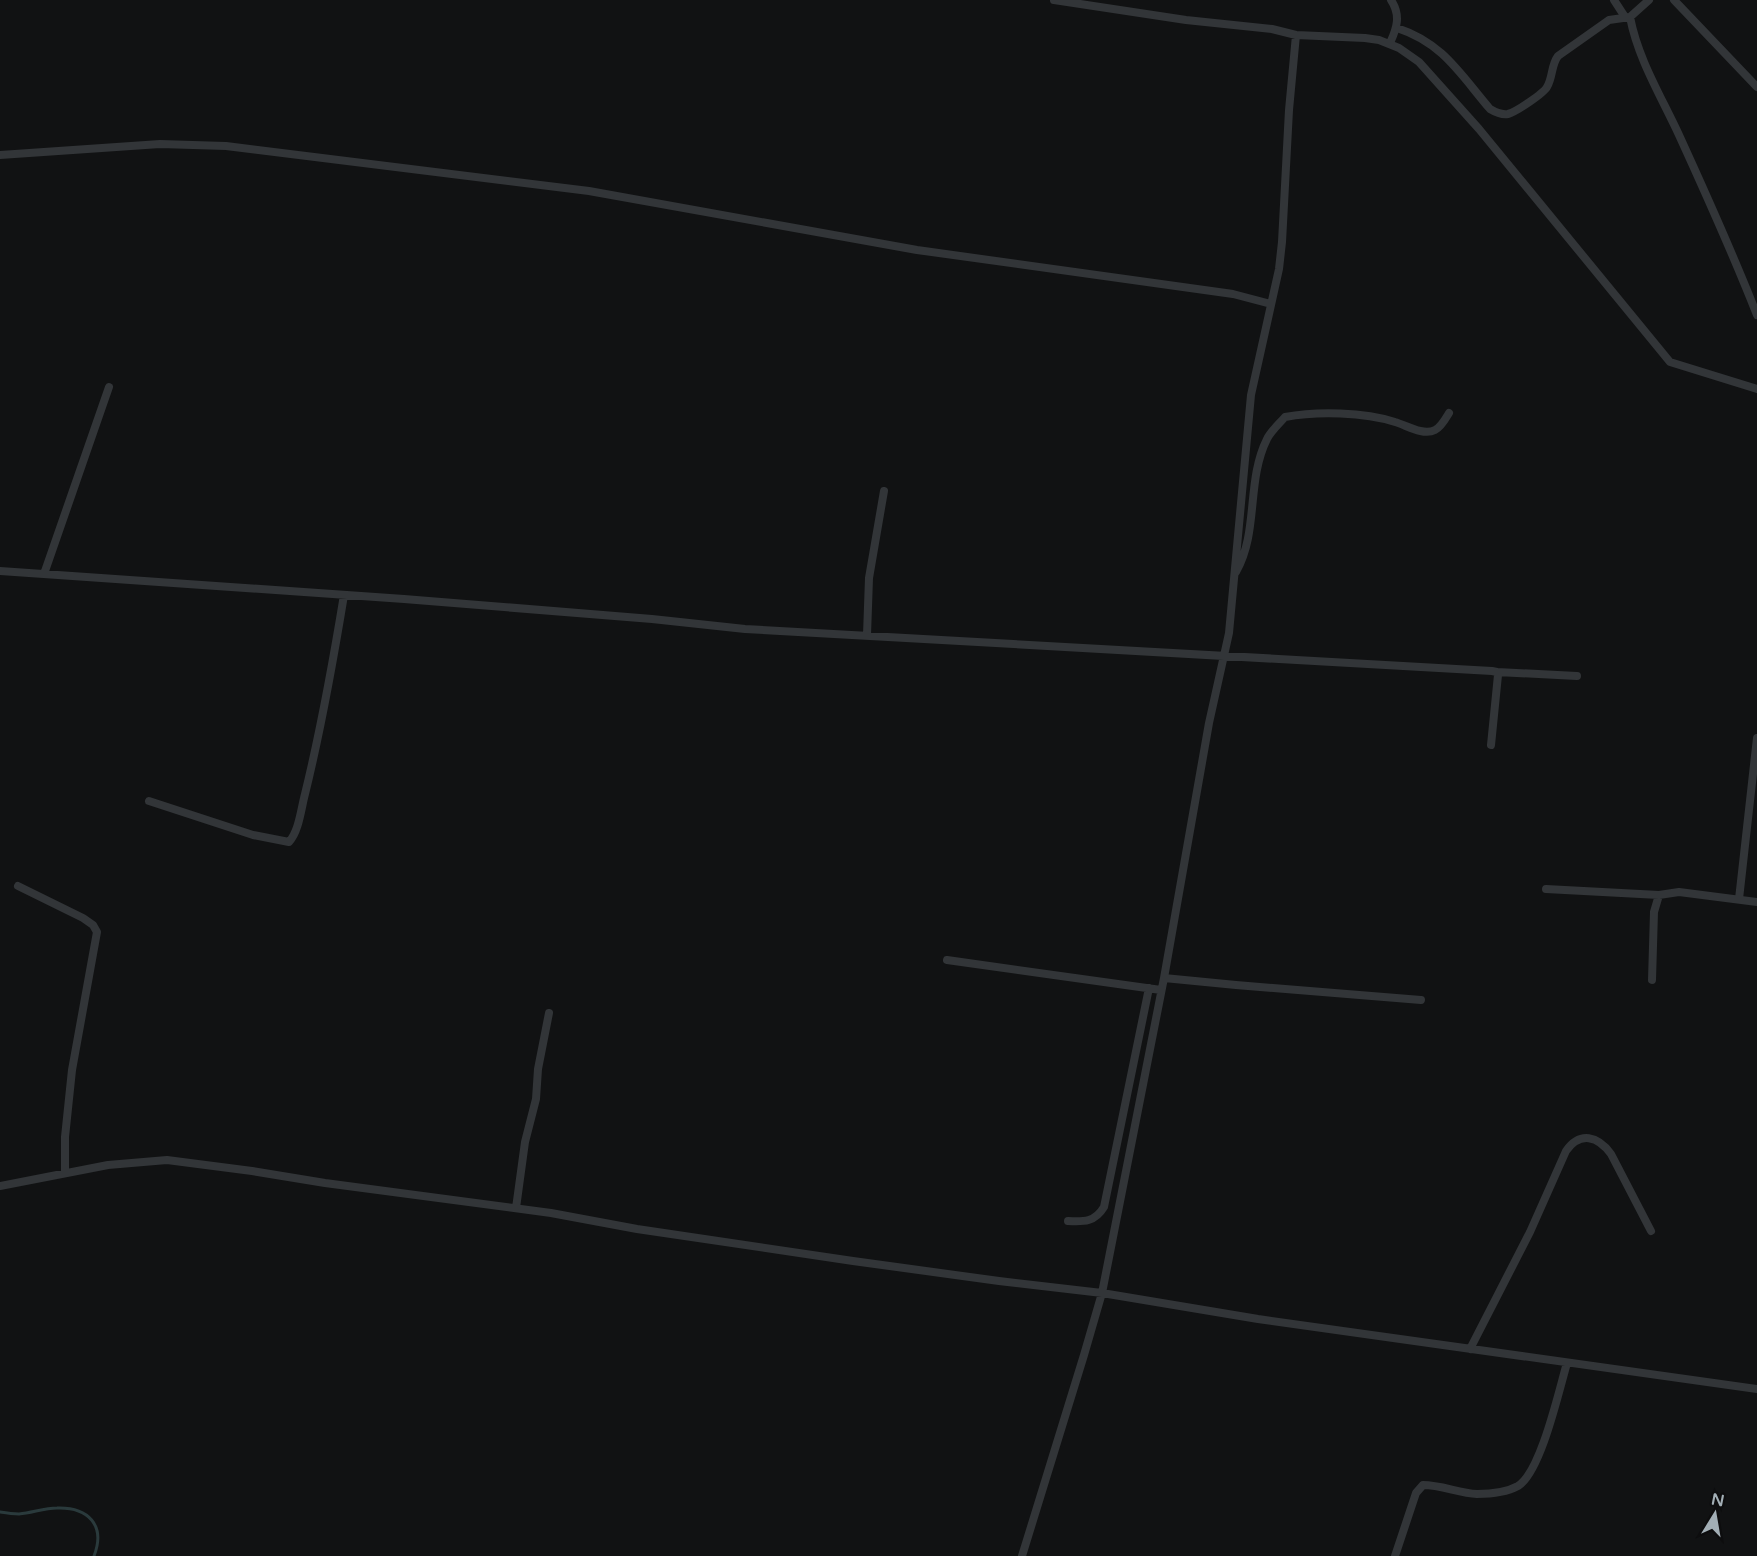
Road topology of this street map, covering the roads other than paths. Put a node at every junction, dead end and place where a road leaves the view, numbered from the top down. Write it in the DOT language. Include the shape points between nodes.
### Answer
graph roads {
  1 [pos="1054,0"];
  2 [pos="1391,0"];
  3 [pos="1614,0"];
  4 [pos="1649,0"];
  5 [pos="1674,0"];
  6 [pos="1627,17"];
  7 [pos="1397,28"];
  8 [pos="1296,35"];
  9 [pos="1390,44"];
  10 [pos="1757,87"];
  11 [pos="0,155"];
  12 [pos="1271,304"];
  13 [pos="1757,315"];
  14 [pos="109,387"];
  15 [pos="1757,389"];
  16 [pos="1449,413"];
  17 [pos="884,491"];
  18 [pos="0,571"];
  19 [pos="45,574"];
  20 [pos="1234,576"];
  21 [pos="344,596"];
  22 [pos="867,635"];
  23 [pos="1225,655"];
  24 [pos="1497,672"];
  25 [pos="1577,676"];
  26 [pos="1757,738"];
  27 [pos="1491,745"];
  28 [pos="149,801"];
  29 [pos="18,886"];
  30 [pos="1546,889"];
  31 [pos="1659,895"];
  32 [pos="1739,899"];
  33 [pos="1757,902"];
  34 [pos="947,960"];
  35 [pos="1164,978"];
  36 [pos="1652,980"];
  37 [pos="1149,988"];
  38 [pos="1161,990"];
  39 [pos="1421,1000"];
  40 [pos="549,1013"];
  41 [pos="65,1172"];
  42 [pos="0,1186"];
  43 [pos="516,1208"];
  44 [pos="1068,1221"];
  45 [pos="1651,1232"];
  46 [pos="1102,1293"];
  47 [pos="1470,1349"];
  48 [pos="1567,1363"];
  49 [pos="1757,1389"];
  50 [pos="1022,1556"];
  51 [pos="1395,1556"];
  1 -- 8 [label="street"];
  2 -- 7 [label="street" via="1396,8"];
  3 -- 6 [label="street"];
  4 -- 6 [label="street"];
  5 -- 10 [label="street"];
  6 -- 7 [label="street" via="1609,21 1558,56 1544,91 1509,114 1490,109 1436,47"];
  6 -- 13 [label="street"];
  7 -- 9 [label="street"];
  8 -- 9 [label="street" via="1365,38"];
  8 -- 12 [label="street" via="1282,242"];
  9 -- 15 [label="street" via="1419,62 1479,129 1670,362"];
  11 -- 12 [label="street" via="160,144 226,146 589,191 917,250 1233,294"];
  12 -- 20 [label="street" via="1251,395"];
  14 -- 19 [label="street"];
  16 -- 20 [label="street" via="1434,431 1424,432 1371,416 1285,417 1262,452 1248,547"];
  17 -- 22 [label="street" via="869,578"];
  18 -- 19 [label="street"];
  19 -- 21 [label="street"];
  20 -- 23 [label="street"];
  21 -- 22 [label="street" via="745,629"];
  21 -- 28 [label="street" via="318,743 293,838 289,842 253,835"];
  22 -- 23 [label="street"];
  23 -- 24 [label="street"];
  23 -- 35 [label="street" via="1209,723"];
  24 -- 25 [label="street"];
  24 -- 27 [label="street"];
  26 -- 32 [label="street"];
  29 -- 41 [label="street" via="83,918 97,932 72,1070"];
  30 -- 31 [label="street"];
  31 -- 32 [label="street" via="1680,892"];
  31 -- 36 [label="street" via="1654,912"];
  32 -- 33 [label="street"];
  34 -- 37 [label="street"];
  35 -- 38 [label="street"];
  35 -- 39 [label="street"];
  37 -- 38 [label="street"];
  37 -- 44 [label="street" via="1104,1207 1092,1220"];
  38 -- 46 [label="street"];
  40 -- 43 [label="street"];
  41 -- 42 [label="street"];
  41 -- 43 [label="street" via="167,1160"];
  43 -- 46 [label="street" via="864,1262"];
  45 -- 47 [label="street" via="1604,1145 1593,1139 1573,1142"];
  46 -- 47 [label="street"];
  46 -- 50 [label="street"];
  47 -- 48 [label="street"];
  48 -- 49 [label="street"];
  48 -- 51 [label="street" via="1543,1443 1527,1478 1518,1486 1492,1493 1423,1485 1416,1493"];
}
